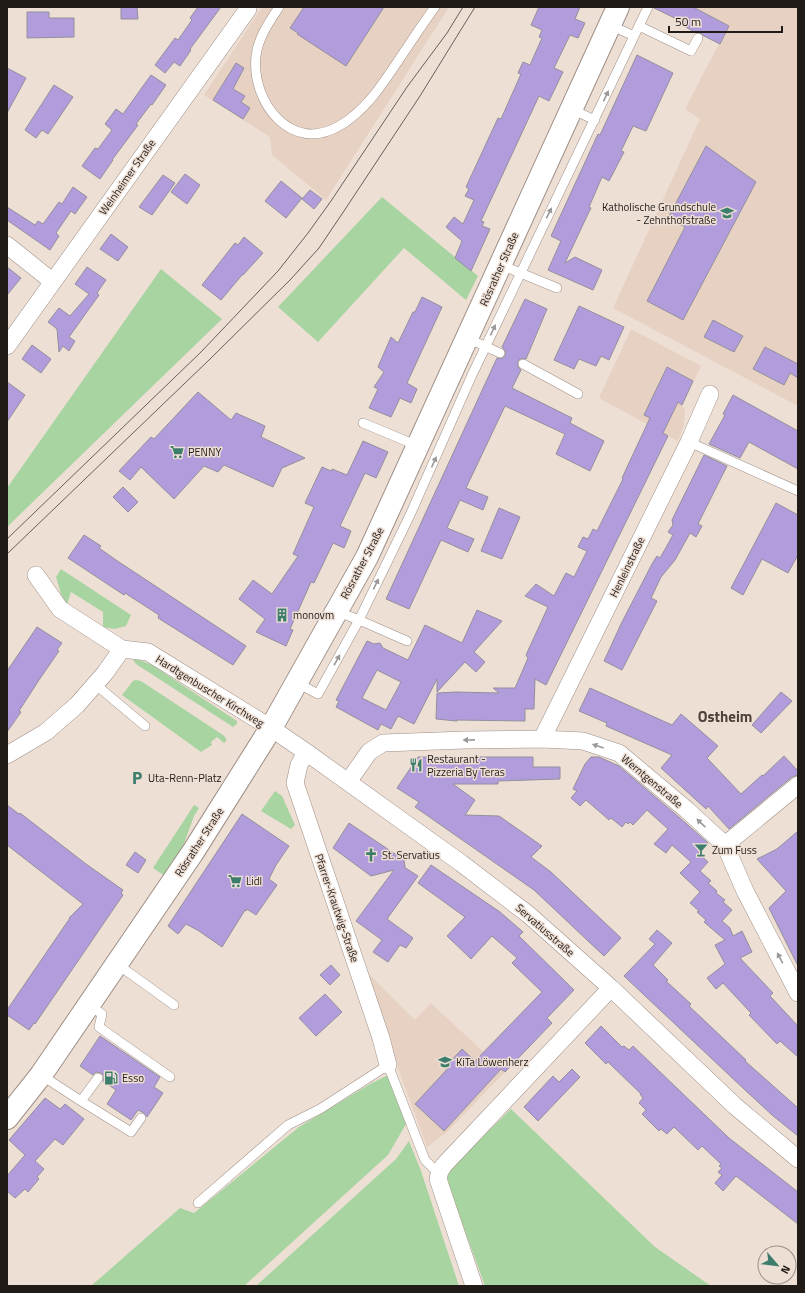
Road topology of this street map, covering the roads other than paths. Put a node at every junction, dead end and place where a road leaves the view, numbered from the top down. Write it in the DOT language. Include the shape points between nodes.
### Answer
graph roads {
  1 [pos="278,7"];
  2 [pos="435,7"];
  3 [pos="648,7"];
  4 [pos="248,8"];
  5 [pos="614,16"];
  6 [pos="639,26"];
  7 [pos="634,36"];
  8 [pos="698,38"];
  9 [pos="571,109"];
  10 [pos="595,120"];
  11 [pos="7,245"];
  12 [pos="510,269"];
  13 [pos="53,282"];
  14 [pos="557,288"];
  15 [pos="477,342"];
  16 [pos="7,346"];
  17 [pos="500,352"];
  18 [pos="523,364"];
  19 [pos="578,394"];
  20 [pos="710,394"];
  21 [pos="363,423"];
  22 [pos="438,426"];
  23 [pos="689,442"];
  24 [pos="418,446"];
  25 [pos="798,491"];
  26 [pos="36,575"];
  27 [pos="336,611"];
  28 [pos="359,620"];
  29 [pos="406,641"];
  30 [pos="122,649"];
  31 [pos="297,683"];
  32 [pos="95,684"];
  33 [pos="145,726"];
  34 [pos="271,728"];
  35 [pos="542,739"];
  36 [pos="306,752"];
  37 [pos="7,755"];
  38 [pos="348,782"];
  39 [pos="798,786"];
  40 [pos="725,845"];
  41 [pos="117,964"];
  42 [pos="611,988"];
  43 [pos="798,993"];
  44 [pos="88,1005"];
  45 [pos="174,1005"];
  46 [pos="388,1065"];
  47 [pos="41,1075"];
  48 [pos="170,1077"];
  49 [pos="98,1078"];
  50 [pos="81,1101"];
  51 [pos="7,1118"];
  52 [pos="141,1118"];
  53 [pos="798,1159"];
  54 [pos="440,1171"];
  55 [pos="198,1203"];
  56 [pos="474,1286"];
  1 -- 2 [label="lane" via="258,44 255,67 260,91 273,116 300,132 319,134 351,118 372,98"];
  3 -- 6 [label="lane"];
  4 -- 13 [label="street, Weinheimer Straße"];
  5 -- 7 [label="lane"];
  5 -- 9 [label="main road, Rösrather Straße"];
  6 -- 7 [label="lane"];
  6 -- 8 [label="lane" via="691,51"];
  10 -- 7 [label="lane, one-way"];
  9 -- 10 [label="lane"];
  9 -- 12 [label="main road, Rösrather Straße"];
  12 -- 10 [label="lane, one-way"];
  11 -- 13 [label="street"];
  12 -- 14 [label="lane"];
  12 -- 15 [label="main road, Rösrather Straße"];
  13 -- 16 [label="street, Weinheimer Straße"];
  15 -- 17 [label="lane"];
  15 -- 22 [label="main road, Rösrather Straße"];
  18 -- 19 [label="lane"];
  20 -- 23 [label="street, Henleinstraße"];
  21 -- 24 [label="lane"];
  22 -- 24 [label="main road, Rösrather Straße"];
  28 -- 22 [label="lane, one-way" via="410,515"];
  23 -- 25 [label="lane"];
  23 -- 35 [label="street, Henleinstraße"];
  24 -- 27 [label="main road, Rösrather Straße" via="367,557"];
  26 -- 30 [label="street, Hardtgenbuscher Kirchweg" via="60,609"];
  27 -- 28 [label="lane"];
  27 -- 31 [label="main road, Rösrather Straße"];
  28 -- 29 [label="lane"];
  31 -- 28 [label="lane, one-way" via="318,694"];
  30 -- 32 [label="street"];
  30 -- 34 [label="street, Hardtgenbuscher Kirchweg" via="148,652"];
  31 -- 34 [label="main road, Rösrather Straße"];
  32 -- 33 [label="lane"];
  32 -- 37 [label="street" via="77,705 46,732"];
  34 -- 36 [label="street, Servatiusstraße"];
  34 -- 41 [label="main road, Rösrather Straße" via="193,852"];
  35 -- 38 [label="street, Werntgenstraße, one-way" via="384,743 369,752"];
  40 -- 35 [label="street, Werntgenstraße, one-way" via="619,753 583,741"];
  36 -- 38 [label="street, Servatiusstraße"];
  36 -- 46 [label="street, Pfarrer-Krautwig-Straße" via="295,783"];
  38 -- 42 [label="street, Servatiusstraße" via="529,915"];
  39 -- 40 [label="street"];
  43 -- 40 [label="street, Werntgenstraße, one-way" via="745,892"];
  41 -- 44 [label="main road, Rösrather Straße"];
  41 -- 45 [label="lane"];
  42 -- 53 [label="street, Servatiusstraße" via="735,1106"];
  42 -- 54 [label="street"];
  44 -- 47 [label="main road, Rösrather Straße"];
  44 -- 48 [label="lane" via="102,1014 99,1027 120,1046"];
  46 -- 54 [label="lane" via="426,1160"];
  46 -- 55 [label="lane" via="320,1109 288,1125"];
  47 -- 50 [label="lane"];
  47 -- 51 [label="main road, Rösrather Straße"];
  49 -- 50 [label="lane"];
  50 -- 52 [label="lane" via="131,1132"];
  54 -- 56 [label="street" via="438,1178"];
}
